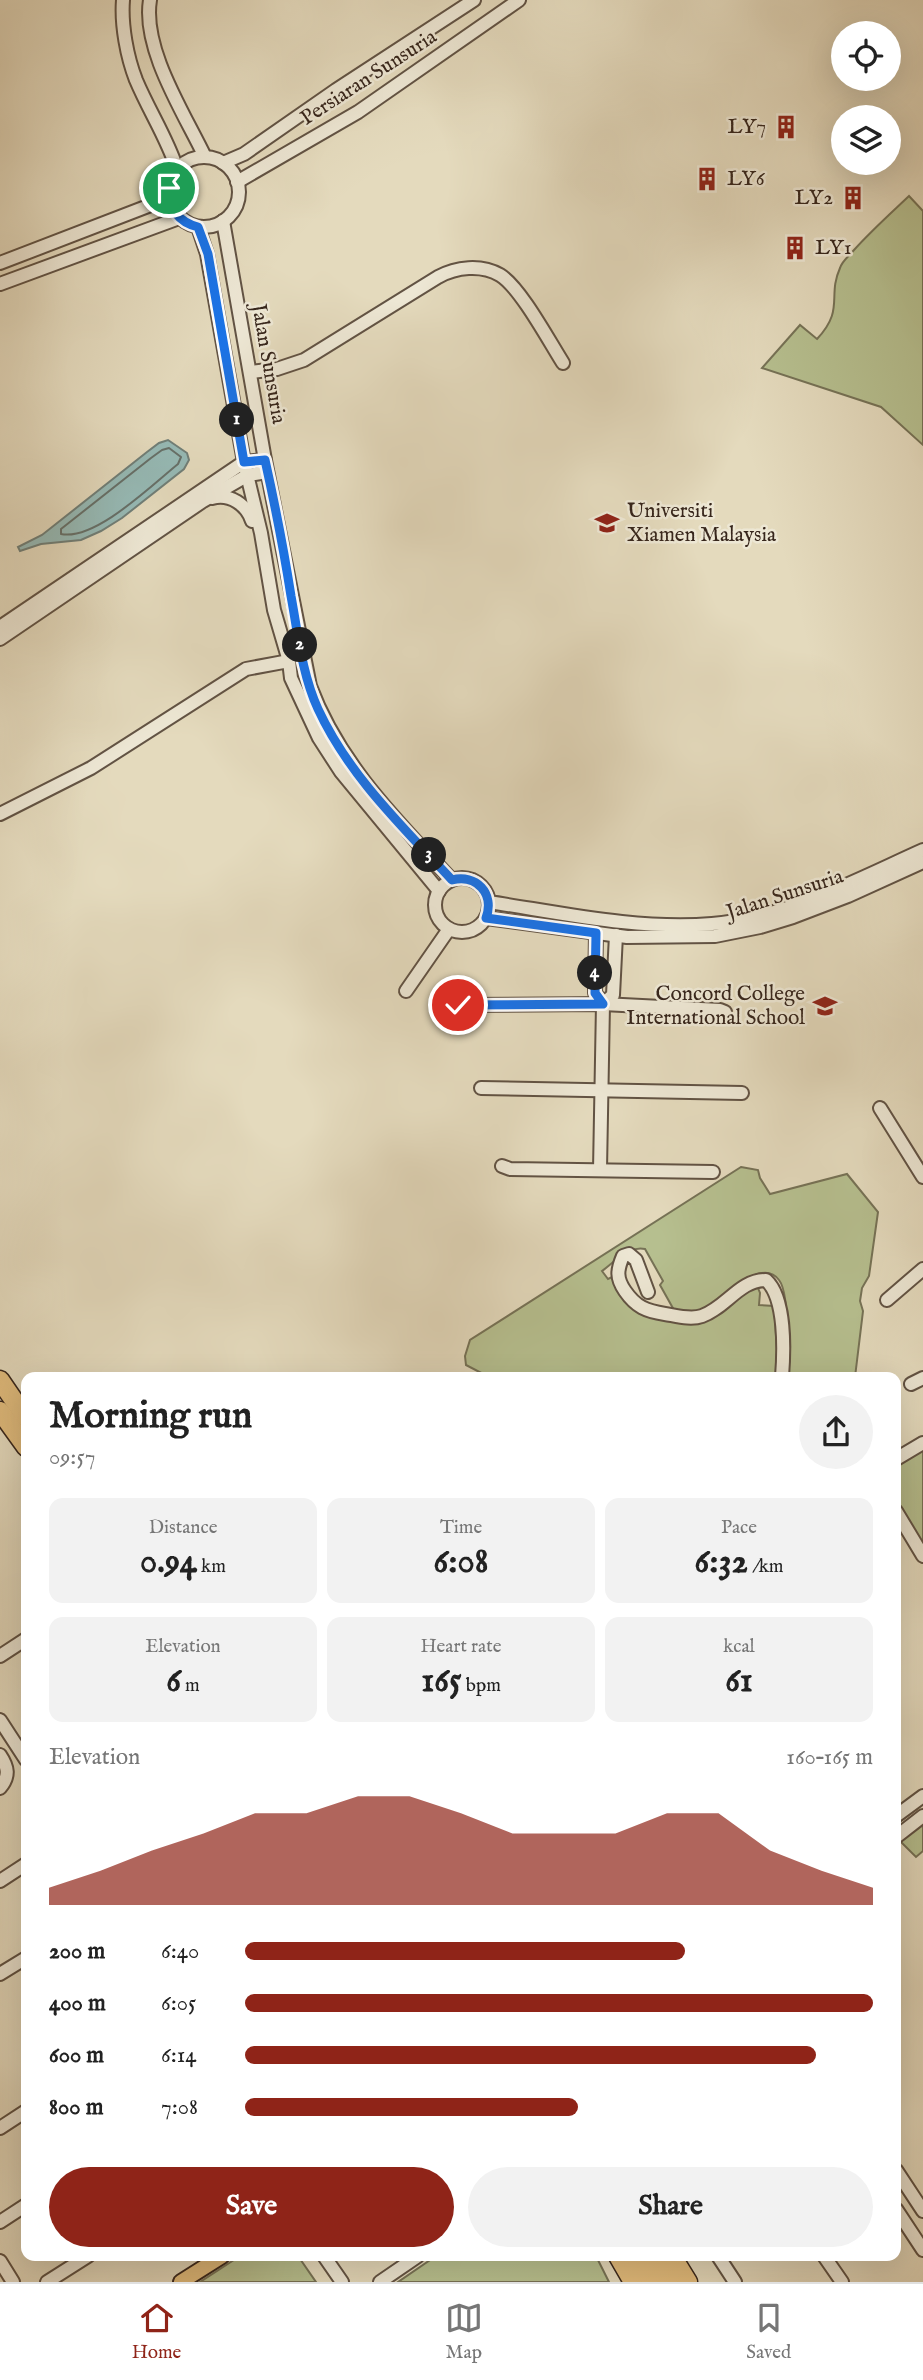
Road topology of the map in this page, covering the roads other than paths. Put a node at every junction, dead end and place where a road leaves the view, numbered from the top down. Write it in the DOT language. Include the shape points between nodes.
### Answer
graph roads {
  1 [pos="123,0"];
  2 [pos="150,0"];
  3 [pos="474,0"];
  4 [pos="519,0"];
  5 [pos="205,157"];
  6 [pos="223,163"];
  7 [pos="177,169"];
  8 [pos="237,182"];
  9 [pos="169,198"];
  10 [pos="179,218"];
  11 [pos="223,222"];
  12 [pos="198,227"];
  13 [pos="0,263"];
  14 [pos="0,284"];
  15 [pos="563,363"];
  16 [pos="251,372"];
  17 [pos="266,466"];
  18 [pos="246,469"];
  19 [pos="203,501"];
  20 [pos="274,610"];
  21 [pos="0,627"];
  22 [pos="0,639"];
  23 [pos="289,661"];
  24 [pos="0,814"];
  25 [pos="923,850"];
  26 [pos="923,862"];
  27 [pos="452,880"];
  28 [pos="439,891"];
  29 [pos="489,902"];
  30 [pos="486,918"];
  31 [pos="449,929"];
  32 [pos="596,933"];
  33 [pos="616,935"];
  34 [pos="406,991"];
  35 [pos="603,1004"];
  36 [pos="451,1008"];
  37 [pos="725,1012"];
  38 [pos="481,1087"];
  39 [pos="601,1090"];
  40 [pos="742,1093"];
  41 [pos="880,1108"];
  42 [pos="502,1166"];
  43 [pos="600,1170"];
  44 [pos="713,1172"];
  45 [pos="923,1177"];
  46 [pos="923,1269"];
  47 [pos="648,1292"];
  48 [pos="887,1300"];
  49 [pos="782,1372"];
  50 [pos="0,1380"];
  51 [pos="0,1411"];
  52 [pos="21,1411"];
  53 [pos="21,1440"];
  54 [pos="923,1443"];
  55 [pos="901,1456"];
  56 [pos="901,1519"];
  57 [pos="923,1556"];
  58 [pos="21,1642"];
  59 [pos="0,1656"];
  60 [pos="0,1720"];
  61 [pos="21,1752"];
  62 [pos="0,1755"];
  63 [pos="0,1788"];
  64 [pos="923,1796"];
  65 [pos="901,1812"];
  66 [pos="923,1816"];
  67 [pos="901,1833"];
  68 [pos="21,1867"];
  69 [pos="0,1881"];
  70 [pos="21,1961"];
  71 [pos="0,1974"];
  72 [pos="21,2114"];
  73 [pos="0,2128"];
  74 [pos="901,2178"];
  75 [pos="21,2208"];
  76 [pos="923,2211"];
  77 [pos="901,2217"];
  78 [pos="0,2222"];
  79 [pos="923,2250"];
  80 [pos="0,2261"];
  81 [pos="80,2261"];
  82 [pos="214,2261"];
  83 [pos="327,2261"];
  84 [pos="411,2261"];
  85 [pos="621,2261"];
  86 [pos="640,2261"];
  87 [pos="657,2261"];
  88 [pos="675,2261"];
  89 [pos="721,2261"];
  90 [pos="827,2261"];
  91 [pos="13,2282"];
  92 [pos="47,2282"];
  93 [pos="181,2282"];
  94 [pos="342,2282"];
  95 [pos="380,2282"];
  96 [pos="633,2282"];
  97 [pos="652,2282"];
  98 [pos="669,2282"];
  99 [pos="688,2282"];
  100 [pos="735,2282"];
  101 [pos="842,2282"];
  1 -- 7 [label="street" via="125,37 135,79"];
  2 -- 5 [label="street" via="155,53"];
  3 -- 6 [label="street, Persiaran Sunsuria"];
  4 -- 8 [label="street, Persiaran Sunsuria" via="358,112"];
  5 -- 6 [label="street"];
  5 -- 7 [label="street"];
  6 -- 8 [label="street"];
  7 -- 9 [label="street"];
  8 -- 11 [label="street" via="237,204"];
  9 -- 10 [label="street"];
  9 -- 13 [label="street"];
  10 -- 12 [label="street"];
  10 -- 14 [label="street"];
  11 -- 12 [label="street"];
  11 -- 16 [label="street, Jalan Sunsuria"];
  12 -- 18 [label="street, Jalan Sunsuria" via="208,254"];
  15 -- 16 [label="street" via="512,284 499,274 469,267 450,270 304,360"];
  16 -- 17 [label="street, Jalan Sunsuria"];
  17 -- 18 [label="street"];
  17 -- 27 [label="street, Jalan Sunsuria" via="303,659 318,709 351,766"];
  18 -- 19 [label="street"];
  18 -- 20 [label="street, Jalan Sunsuria"];
  18 -- 21 [label="street"];
  19 -- 20 [label="street" via="218,496 247,508"];
  19 -- 22 [label="street"];
  20 -- 23 [label="street, Jalan Sunsuria"];
  23 -- 24 [label="street" via="246,669 91,768"];
  23 -- 28 [label="street, Jalan Sunsuria" via="291,678 318,738"];
  25 -- 29 [label="street, Jalan Sunsuria" via="831,891 714,924 636,923"];
  26 -- 33 [label="street, Jalan Sunsuria" via="848,896 760,927 715,936"];
  27 -- 28 [label="street"];
  27 -- 29 [label="street" via="476,882"];
  28 -- 31 [label="street" via="437,916"];
  29 -- 30 [label="street"];
  30 -- 31 [label="street" via="474,930"];
  30 -- 32 [label="street, Jalan Sunsuria"];
  31 -- 34 [label="street"];
  32 -- 33 [label="street, Jalan Sunsuria"];
  32 -- 35 [label="street" via="595,993"];
  33 -- 35 [label="street" via="613,995"];
  35 -- 36 [label="street"];
  35 -- 37 [label="street"];
  35 -- 39 [label="street"];
  38 -- 39 [label="street"];
  39 -- 40 [label="street"];
  39 -- 43 [label="street"];
  41 -- 45 [label="street"];
  42 -- 43 [label="street"];
  43 -- 44 [label="street"];
  46 -- 48 [label="street"];
  47 -- 49 [label="street" via="636,1261 629,1254 622,1256 618,1268 621,1286 638,1307 649,1312 701,1316 744,1285 766,1280 780,1303"];
  50 -- 52 [label="highway"];
  51 -- 53 [label="highway"];
  54 -- 55 [label="street"];
  56 -- 57 [label="street"];
  58 -- 59 [label="street"];
  60 -- 61 [label="street"];
  62 -- 63 [label="street" via="7,1777"];
  64 -- 65 [label="street"];
  66 -- 67 [label="street"];
  68 -- 69 [label="street"];
  70 -- 71 [label="street"];
  72 -- 73 [label="street"];
  74 -- 76 [label="street"];
  75 -- 78 [label="street"];
  77 -- 79 [label="street"];
  80 -- 91 [label="street"];
  81 -- 92 [label="street"];
  82 -- 93 [label="main road"];
  83 -- 94 [label="street"];
  84 -- 95 [label="street"];
  85 -- 96 [label="highway"];
  86 -- 97 [label="highway"];
  87 -- 98 [label="highway"];
  88 -- 99 [label="highway"];
  89 -- 100 [label="street"];
  90 -- 101 [label="street"];
}
